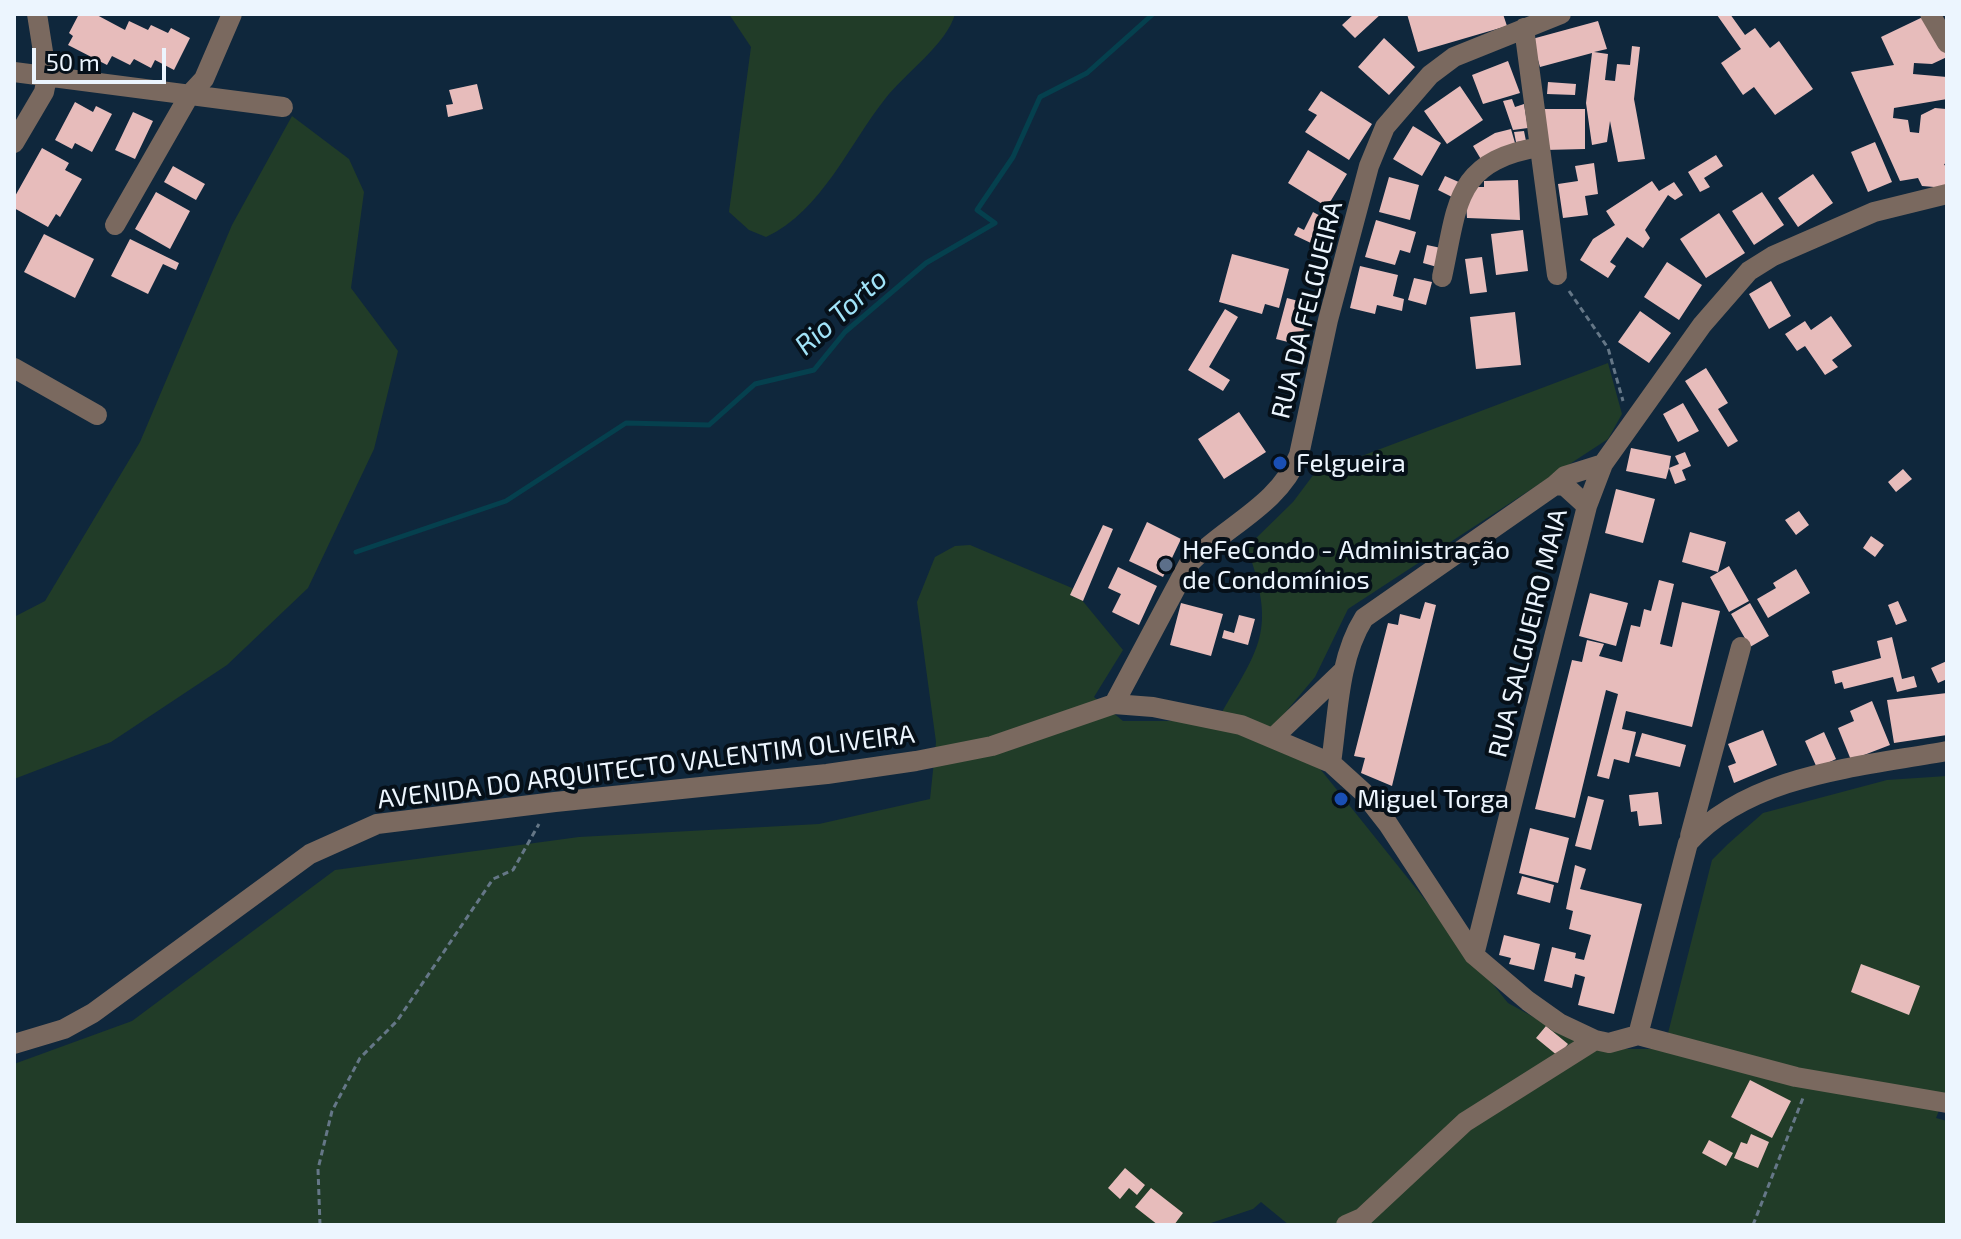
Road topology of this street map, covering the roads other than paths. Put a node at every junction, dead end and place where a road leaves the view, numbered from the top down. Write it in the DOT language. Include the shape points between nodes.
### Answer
graph roads {
  1 [pos="37,14"];
  2 [pos="1561,14"];
  3 [pos="1930,14"];
  4 [pos="233,16"];
  5 [pos="1524,28"];
  6 [pos="1947,43"];
  7 [pos="14,72"];
  8 [pos="47,77"];
  9 [pos="190,94"];
  10 [pos="283,107"];
  11 [pos="14,143"];
  12 [pos="1540,147"];
  13 [pos="1947,194"];
  14 [pos="115,225"];
  15 [pos="1557,275"];
  16 [pos="1442,277"];
  17 [pos="14,368"];
  18 [pos="97,415"];
  19 [pos="1603,464"];
  20 [pos="1555,485"];
  21 [pos="1587,506"];
  22 [pos="1741,647"];
  23 [pos="1344,670"];
  24 [pos="1114,704"];
  25 [pos="1274,737"];
  26 [pos="1947,751"];
  27 [pos="1331,763"];
  28 [pos="1688,843"];
  29 [pos="1474,955"];
  30 [pos="1638,1035"];
  31 [pos="1595,1040"];
  32 [pos="14,1044"];
  33 [pos="1947,1103"];
  34 [pos="1355,1223"];
  1 -- 8 [label="street"];
  2 -- 5 [label="street, RUA DA FELGUEIRA"];
  3 -- 6 [label="street"];
  4 -- 9 [label="street" via="204,79"];
  5 -- 12 [label="street"];
  5 -- 24 [label="street, RUA DA FELGUEIRA" via="1454,57 1430,75 1385,127 1369,166 1291,475 1188,565"];
  7 -- 8 [label="street"];
  8 -- 9 [label="street"];
  8 -- 11 [label="street" via="44,92"];
  9 -- 10 [label="street"];
  9 -- 14 [label="street"];
  12 -- 15 [label="street"];
  12 -- 16 [label="street" via="1514,151 1473,174 1459,199"];
  13 -- 19 [label="street, RUA SALGUEIRO MAIA" via="1874,212 1749,271 1702,325"];
  17 -- 18 [label="street"];
  19 -- 20 [label="street" via="1565,476"];
  19 -- 21 [label="street, RUA SALGUEIRO MAIA"];
  20 -- 21 [label="street" via="1565,486"];
  20 -- 23 [label="street" via="1364,618"];
  21 -- 29 [label="street, RUA SALGUEIRO MAIA"];
  22 -- 28 [label="street"];
  23 -- 25 [label="street"];
  23 -- 27 [label="street"];
  24 -- 25 [label="street, AVENIDA DO ARQUITECTO VALENTIM OLIVEIRA" via="1199,715"];
  24 -- 32 [label="street, AVENIDA DO ARQUITECTO VALENTIM OLIVEIRA" via="992,746 916,761 377,824 299,862 93,1013 64,1029"];
  25 -- 27 [label="street, AVENIDA DO ARQUITECTO VALENTIM OLIVEIRA"];
  26 -- 28 [label="street" via="1817,777 1742,800 1708,820"];
  27 -- 29 [label="street, AVENIDA DO ARQUITECTO VALENTIM OLIVEIRA" via="1388,824"];
  28 -- 30 [label="street"];
  29 -- 31 [label="street, AVENIDA DO ARQUITECTO VALENTIM OLIVEIRA" via="1538,1008"];
  30 -- 31 [label="street" via="1609,1043"];
  30 -- 33 [label="street" via="1810,1079"];
  31 -- 34 [label="street" via="1465,1122"];
}
